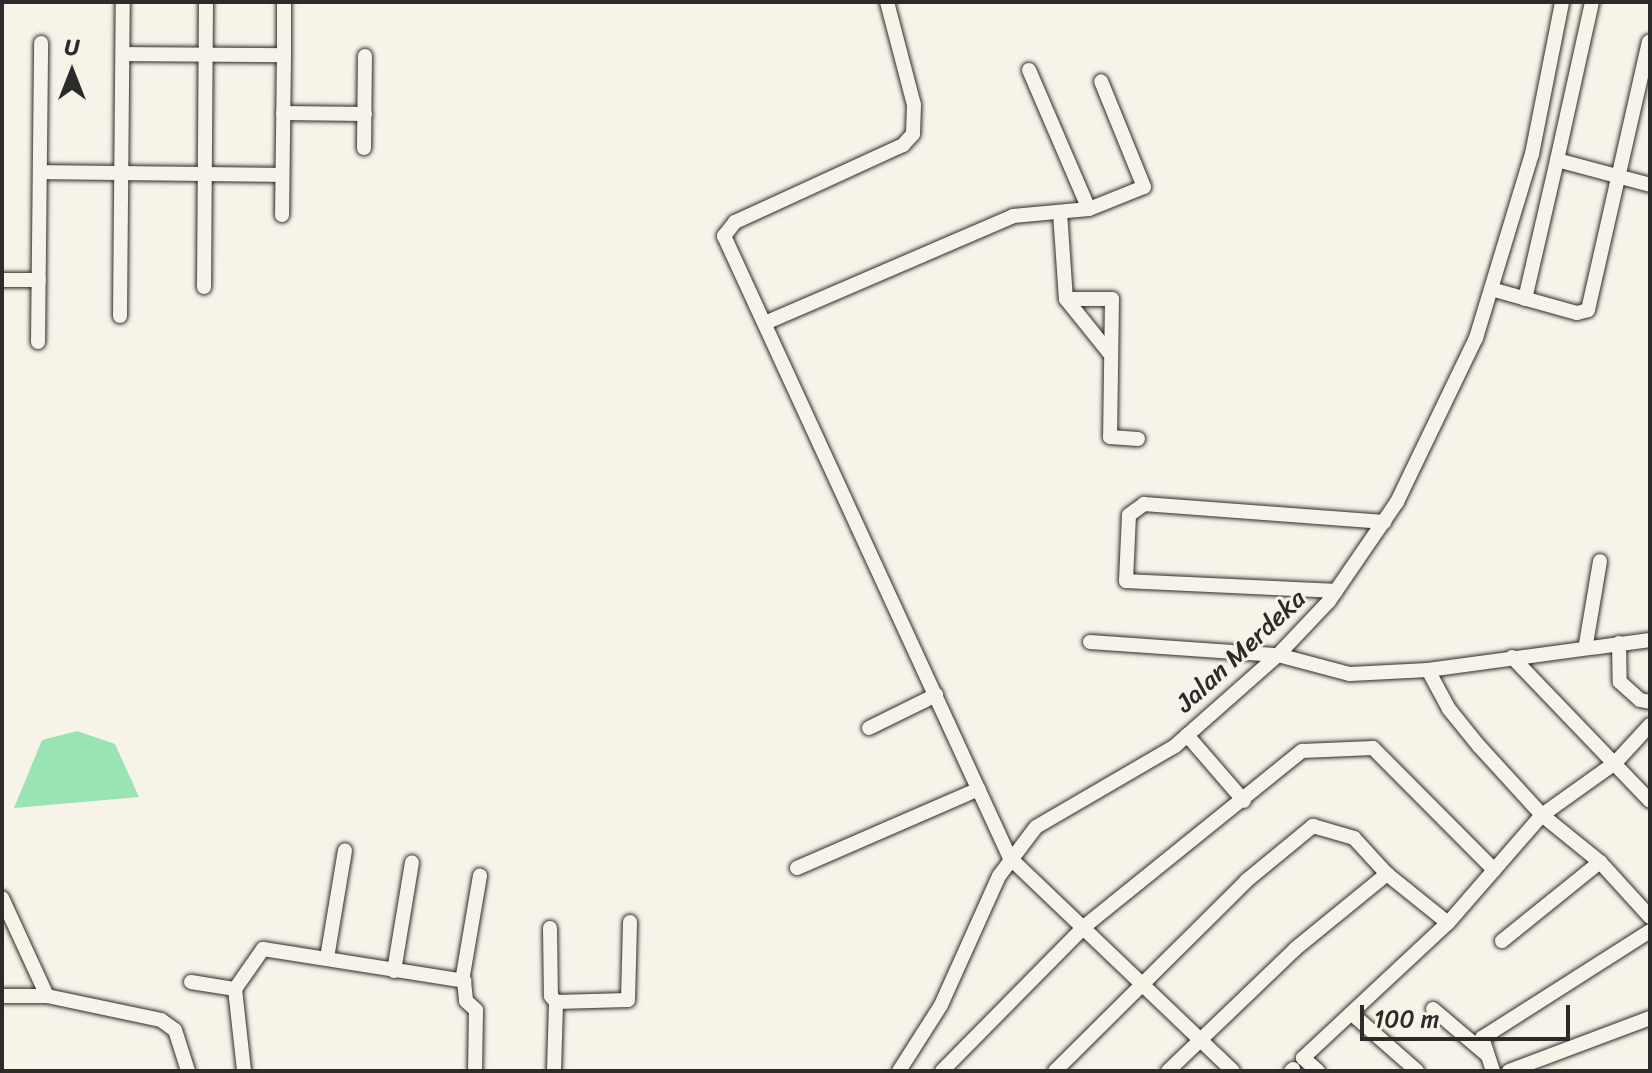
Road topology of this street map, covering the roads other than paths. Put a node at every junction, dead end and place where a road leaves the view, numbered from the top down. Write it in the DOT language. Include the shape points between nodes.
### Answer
graph roads {
  1 [pos="123,2"];
  2 [pos="206,2"];
  3 [pos="284,2"];
  4 [pos="887,2"];
  5 [pos="1562,2"];
  6 [pos="1592,2"];
  7 [pos="1649,42"];
  8 [pos="41,43"];
  9 [pos="123,54"];
  10 [pos="206,55"];
  11 [pos="284,55"];
  12 [pos="365,56"];
  13 [pos="1029,70"];
  14 [pos="1101,81"];
  15 [pos="283,113"];
  16 [pos="365,114"];
  17 [pos="364,148"];
  18 [pos="1557,160"];
  19 [pos="40,172"];
  20 [pos="121,173"];
  21 [pos="205,174"];
  22 [pos="282,175"];
  23 [pos="1621,178"];
  24 [pos="1650,185"];
  25 [pos="1089,209"];
  26 [pos="1060,212"];
  27 [pos="282,215"];
  28 [pos="2,280"];
  29 [pos="39,280"];
  30 [pos="204,287"];
  31 [pos="1491,289"];
  32 [pos="1066,299"];
  33 [pos="1525,299"];
  34 [pos="120,316"];
  35 [pos="765,323"];
  36 [pos="38,342"];
  37 [pos="1111,355"];
  38 [pos="1138,439"];
  39 [pos="1384,522"];
  40 [pos="1600,561"];
  41 [pos="1336,591"];
  42 [pos="1650,640"];
  43 [pos="1090,642"];
  44 [pos="1619,643"];
  45 [pos="1586,644"];
  46 [pos="1278,655"];
  47 [pos="1512,657"];
  48 [pos="1428,670"];
  49 [pos="936,695"];
  50 [pos="1650,702"];
  51 [pos="1650,725"];
  52 [pos="869,728"];
  53 [pos="1187,735"];
  54 [pos="1615,763"];
  55 [pos="979,789"];
  56 [pos="1244,801"];
  57 [pos="1650,801"];
  58 [pos="1542,815"];
  59 [pos="345,850"];
  60 [pos="1010,858"];
  61 [pos="412,862"];
  62 [pos="1600,862"];
  63 [pos="797,868"];
  64 [pos="1494,870"];
  65 [pos="1387,874"];
  66 [pos="480,876"];
  67 [pos="2,898"];
  68 [pos="1650,917"];
  69 [pos="630,922"];
  70 [pos="1448,923"];
  71 [pos="1085,926"];
  72 [pos="550,928"];
  73 [pos="1650,931"];
  74 [pos="1502,941"];
  75 [pos="327,958"];
  76 [pos="394,971"];
  77 [pos="462,981"];
  78 [pos="191,982"];
  79 [pos="1143,984"];
  80 [pos="235,989"];
  81 [pos="2,996"];
  82 [pos="47,996"];
  83 [pos="556,1002"];
  84 [pos="1433,1009"];
  85 [pos="1351,1013"];
  86 [pos="1650,1018"];
  87 [pos="1200,1039"];
  88 [pos="1488,1056"];
  89 [pos="188,1071"];
  90 [pos="244,1071"];
  91 [pos="475,1071"];
  92 [pos="554,1071"];
  93 [pos="900,1071"];
  94 [pos="942,1071"];
  95 [pos="1055,1071"];
  96 [pos="1168,1071"];
  97 [pos="1233,1071"];
  98 [pos="1318,1071"];
  99 [pos="1417,1071"];
  100 [pos="1493,1071"];
  101 [pos="1509,1071"];
  1 -- 9 [label="street"];
  2 -- 10 [label="street"];
  3 -- 11 [label="street"];
  4 -- 35 [label="street" via="914,105 913,134 903,145 727,228 724,236"];
  5 -- 31 [label="street, Jalan Merdeka" via="1532,154"];
  6 -- 18 [label="street"];
  7 -- 23 [label="street"];
  8 -- 19 [label="street"];
  9 -- 10 [label="street"];
  9 -- 20 [label="street"];
  10 -- 11 [label="street"];
  10 -- 21 [label="street"];
  11 -- 15 [label="street"];
  12 -- 16 [label="street"];
  13 -- 25 [label="street"];
  14 -- 25 [label="street" via="1144,187"];
  15 -- 16 [label="street"];
  15 -- 22 [label="street"];
  16 -- 17 [label="street"];
  18 -- 23 [label="street"];
  18 -- 33 [label="street"];
  19 -- 20 [label="street"];
  19 -- 29 [label="street"];
  20 -- 21 [label="street"];
  20 -- 34 [label="street"];
  21 -- 22 [label="street"];
  21 -- 30 [label="street"];
  22 -- 27 [label="street"];
  23 -- 24 [label="street"];
  23 -- 33 [label="street" via="1588,310 1577,313"];
  25 -- 26 [label="street"];
  26 -- 32 [label="street"];
  26 -- 35 [label="street" via="1013,216"];
  28 -- 29 [label="street"];
  29 -- 36 [label="street"];
  31 -- 33 [label="street"];
  31 -- 39 [label="street, Jalan Merdeka" via="1476,338"];
  32 -- 37 [label="street"];
  32 -- 37 [label="street" via="1112,299"];
  35 -- 49 [label="street"];
  37 -- 38 [label="street" via="1110,437"];
  39 -- 41 [label="street, Jalan Merdeka"];
  39 -- 41 [label="street" via="1144,504 1129,515 1126,581"];
  40 -- 45 [label="street"];
  41 -- 46 [label="street, Jalan Merdeka"];
  42 -- 44 [label="street"];
  43 -- 46 [label="street"];
  44 -- 45 [label="street"];
  44 -- 50 [label="street" via="1620,682"];
  45 -- 47 [label="street"];
  46 -- 48 [label="street" via="1350,674"];
  46 -- 53 [label="street, Jalan Merdeka"];
  47 -- 48 [label="street"];
  47 -- 54 [label="street"];
  48 -- 58 [label="street" via="1449,709"];
  49 -- 52 [label="street"];
  49 -- 55 [label="street"];
  51 -- 54 [label="street"];
  53 -- 56 [label="street"];
  53 -- 60 [label="street, Jalan Merdeka" via="1036,827"];
  54 -- 57 [label="street"];
  54 -- 58 [label="street"];
  55 -- 60 [label="street"];
  55 -- 63 [label="street"];
  56 -- 64 [label="street" via="1302,751 1373,748"];
  56 -- 71 [label="street"];
  58 -- 62 [label="street"];
  58 -- 64 [label="street"];
  59 -- 75 [label="street"];
  60 -- 71 [label="street"];
  60 -- 93 [label="street, Jalan Merdeka" via="941,1005"];
  61 -- 76 [label="street"];
  62 -- 68 [label="street"];
  62 -- 74 [label="street"];
  64 -- 70 [label="street"];
  65 -- 70 [label="street"];
  65 -- 79 [label="street" via="1354,838 1313,826 1246,881"];
  65 -- 87 [label="street" via="1295,949"];
  66 -- 77 [label="street"];
  67 -- 82 [label="street"];
  69 -- 83 [label="street" via="628,1000"];
  70 -- 85 [label="street"];
  71 -- 79 [label="street"];
  71 -- 94 [label="street"];
  72 -- 83 [label="street" via="551,996"];
  73 -- 88 [label="street" via="1482,1038"];
  75 -- 76 [label="street"];
  75 -- 80 [label="street" via="263,949"];
  76 -- 77 [label="street"];
  77 -- 91 [label="street" via="466,1001 476,1008"];
  78 -- 80 [label="street"];
  79 -- 87 [label="street"];
  79 -- 95 [label="street"];
  80 -- 90 [label="street"];
  81 -- 82 [label="street"];
  82 -- 89 [label="street" via="161,1020 175,1030"];
  83 -- 92 [label="street"];
  84 -- 88 [label="street"];
  85 -- 98 [label="street" via="1303,1058"];
  85 -- 99 [label="street"];
  86 -- 101 [label="street"];
  87 -- 96 [label="street"];
  87 -- 97 [label="street"];
  88 -- 100 [label="street"];
}
